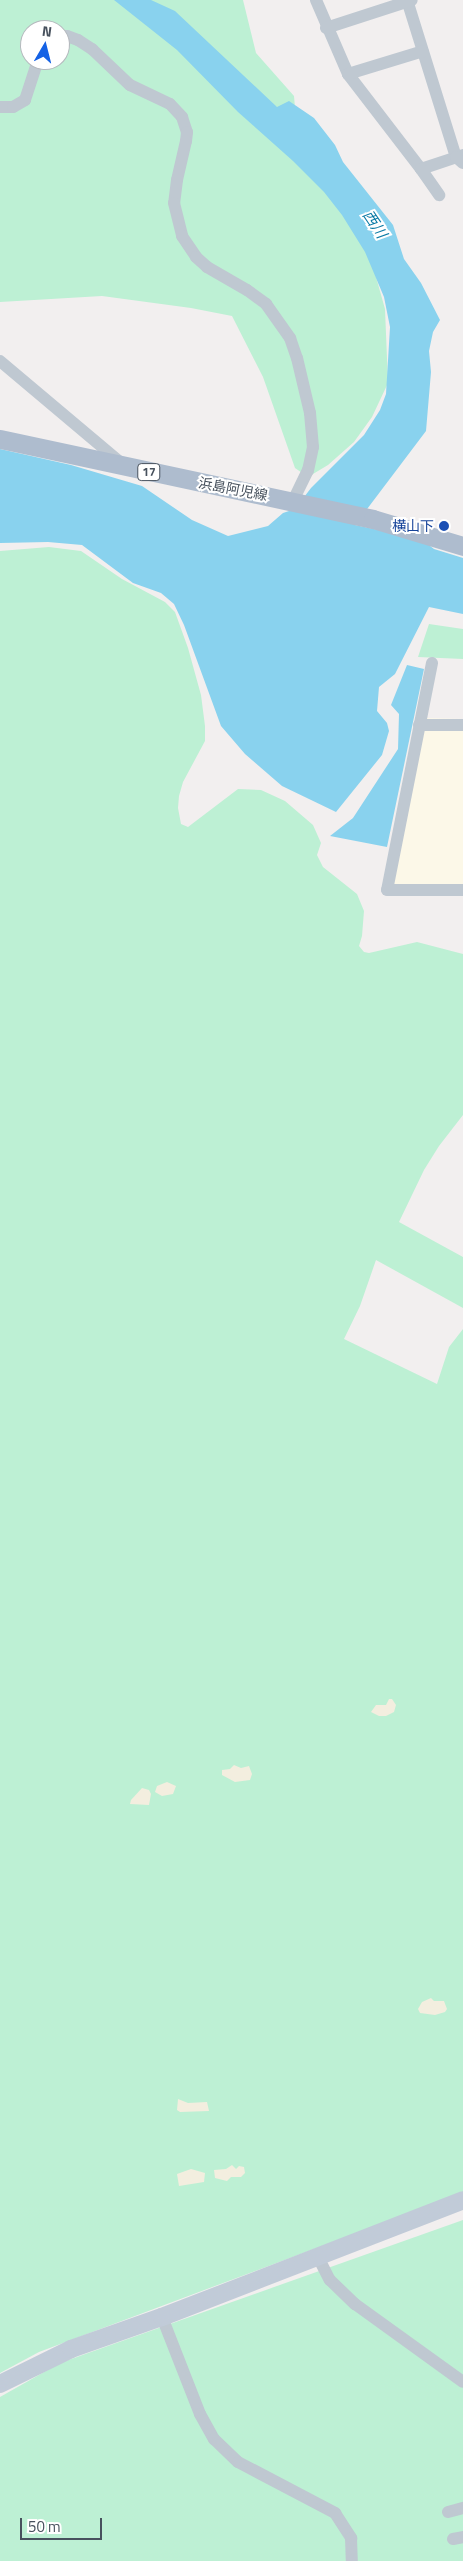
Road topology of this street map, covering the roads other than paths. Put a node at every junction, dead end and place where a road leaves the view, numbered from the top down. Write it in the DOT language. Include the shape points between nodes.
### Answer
graph roads {
  1 [pos="316,0"];
  2 [pos="409,0"];
  3 [pos="326,28"];
  4 [pos="70,37"];
  5 [pos="423,51"];
  6 [pos="32,70"];
  7 [pos="348,74"];
  8 [pos="0,107"];
  9 [pos="461,158"];
  10 [pos="421,169"];
  11 [pos="439,195"];
  12 [pos="0,361"];
  13 [pos="0,439"];
  14 [pos="126,467"];
  15 [pos="295,502"];
  16 [pos="463,546"];
  17 [pos="432,663"];
  18 [pos="419,725"];
  19 [pos="463,725"];
  20 [pos="463,890"];
  21 [pos="463,2200"];
  22 [pos="317,2255"];
  23 [pos="162,2317"];
  24 [pos="463,2382"];
  25 [pos="0,2384"];
  26 [pos="463,2508"];
  27 [pos="448,2512"];
  28 [pos="352,2561"];
  1 -- 3 [label="street"];
  2 -- 3 [label="street"];
  2 -- 5 [label="street"];
  3 -- 7 [label="street"];
  4 -- 15 [label="street" via="92,49 130,85 170,104 182,117 187,132 174,203 182,236 207,267 266,304 285,330 297,358 310,413 313,447"];
  5 -- 7 [label="street"];
  5 -- 9 [label="street"];
  6 -- 8 [label="street" via="24,100 13,107"];
  7 -- 10 [label="street"];
  9 -- 10 [label="street"];
  10 -- 11 [label="street"];
  12 -- 14 [label="street"];
  13 -- 14 [label="main road, 浜島阿児線 / 17"];
  14 -- 15 [label="main road, 浜島阿児線 / 17"];
  15 -- 16 [label="main road, 浜島阿児線 / 17" via="373,519"];
  17 -- 18 [label="street"];
  18 -- 19 [label="street"];
  18 -- 20 [label="street" via="387,890"];
  21 -- 22 [label="street"];
  22 -- 23 [label="street"];
  22 -- 24 [label="street" via="330,2280 355,2304"];
  23 -- 25 [label="street" via="71,2349"];
  23 -- 28 [label="street" via="200,2414 214,2439 238,2462 335,2513 351,2538"];
  26 -- 27 [label="street"];
}
